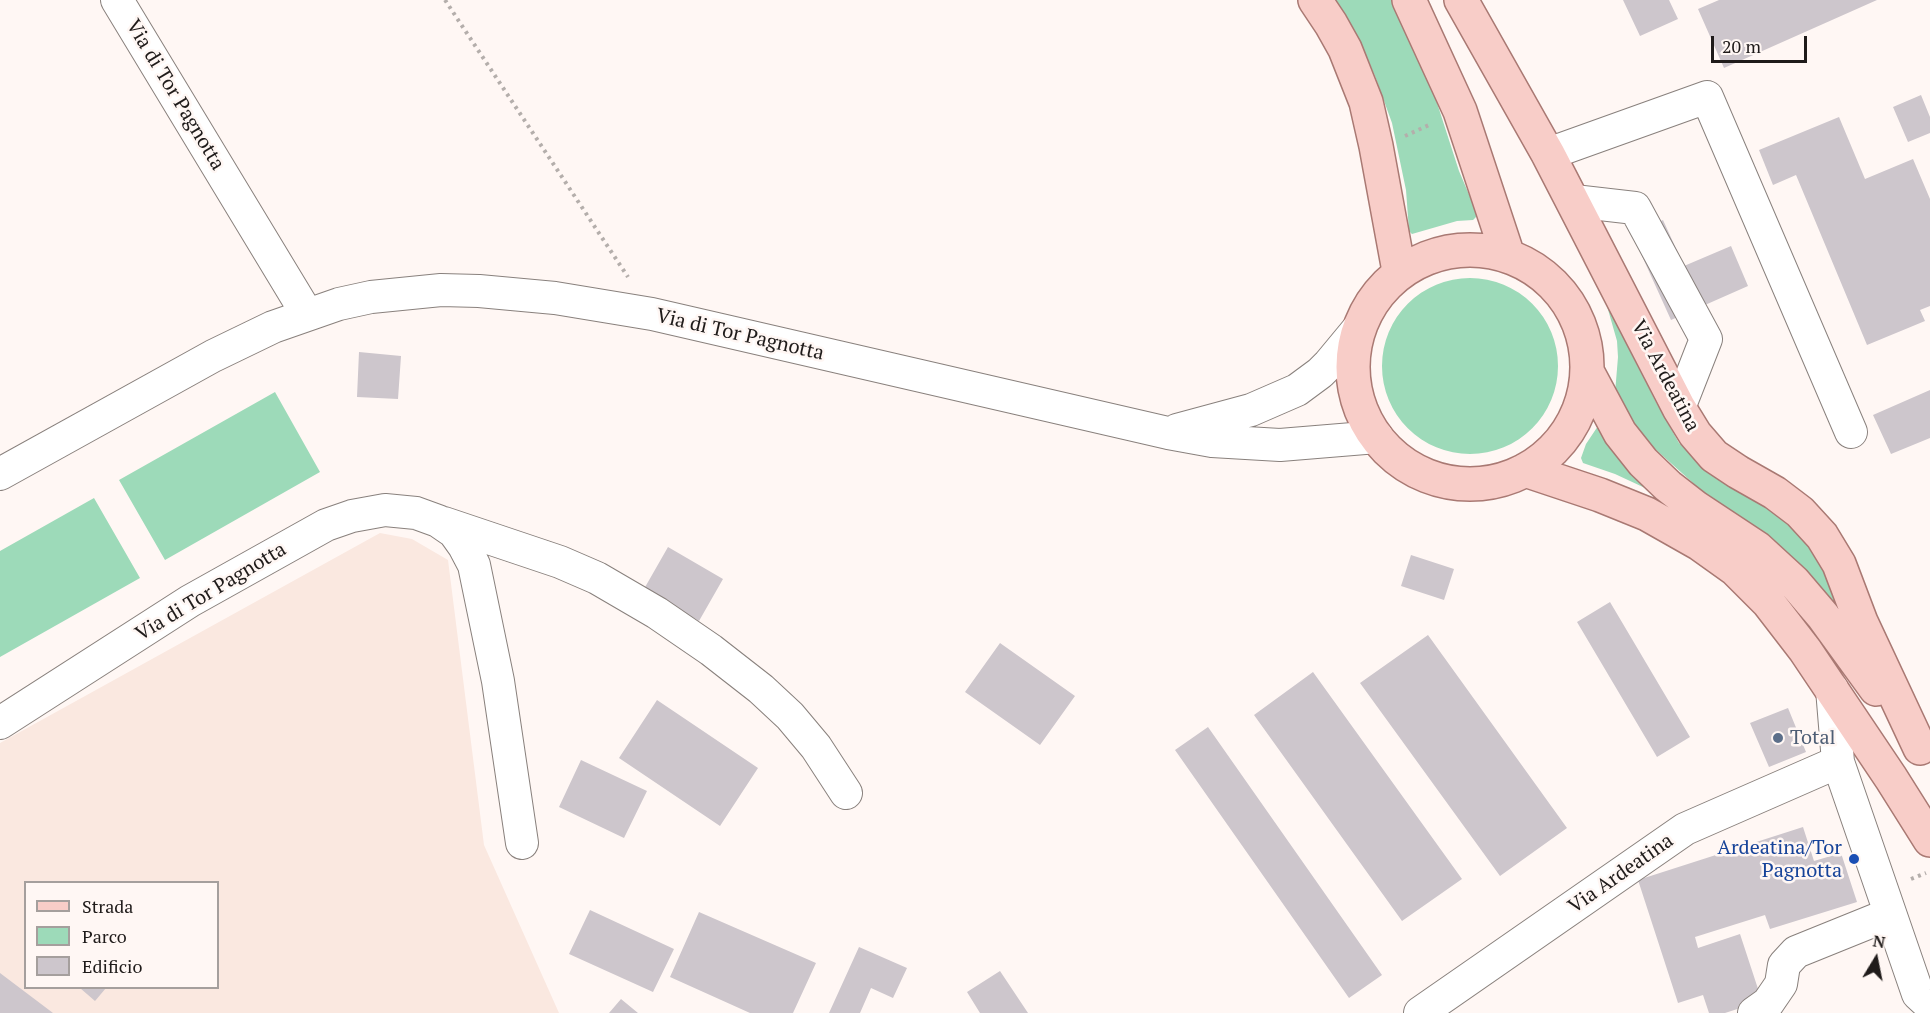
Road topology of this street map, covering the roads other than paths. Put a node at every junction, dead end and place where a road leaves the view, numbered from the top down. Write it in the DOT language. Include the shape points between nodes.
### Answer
graph roads {
  1 [pos="117,0"];
  2 [pos="1315,0"];
  3 [pos="1409,0"];
  4 [pos="1461,0"];
  5 [pos="1548,154"];
  6 [pos="1574,201"];
  7 [pos="1508,256"];
  8 [pos="1399,272"];
  9 [pos="307,314"];
  10 [pos="1358,329"];
  11 [pos="1589,375"];
  12 [pos="1679,408"];
  13 [pos="1851,432"];
  14 [pos="1168,433"];
  15 [pos="1377,437"];
  16 [pos="1525,470"];
  17 [pos="0,474"];
  18 [pos="438,521"];
  19 [pos="1832,689"];
  20 [pos="0,723"];
  21 [pos="1925,755"];
  22 [pos="1838,762"];
  23 [pos="846,792"];
  24 [pos="1930,840"];
  25 [pos="522,843"];
  26 [pos="1890,914"];
  27 [pos="1930,1005"];
  28 [pos="1420,1013"];
  29 [pos="1754,1013"];
  1 -- 9 [label="street, Via di Tor Pagnotta"];
  2 -- 8 [label="main road" via="1345,49 1366,102"];
  3 -- 7 [label="main road" via="1460,111"];
  4 -- 5 [label="main road, Via Ardeatina"];
  5 -- 6 [label="main road, Via Ardeatina"];
  5 -- 13 [label="street" via="1707,97"];
  6 -- 12 [label="main road, Via Ardeatina"];
  6 -- 12 [label="street" via="1635,208 1706,339"];
  7 -- 8 [label="main road" via="1462,249 1423,259"];
  7 -- 11 [label="main road" via="1544,278 1566,304 1578,328"];
  8 -- 10 [label="main road" via="1380,289"];
  9 -- 14 [label="street, Via di Tor Pagnotta" via="371,297 441,290 555,298 652,314"];
  9 -- 17 [label="street, Via di Tor Pagnotta" via="213,356"];
  10 -- 14 [label="street" via="1329,364 1298,390 1251,410"];
  10 -- 15 [label="main road" via="1353,375 1357,403"];
  11 -- 16 [label="main road" via="1574,424 1561,442"];
  11 -- 21 [label="main road, Via Ardeatina" via="1620,433 1643,462 1695,507 1757,548 1794,582"];
  12 -- 21 [label="main road, Via Ardeatina" via="1714,456 1787,501 1822,536 1839,564 1861,622"];
  14 -- 15 [label="street, Via di Tor Pagnotta" via="1272,445"];
  15 -- 16 [label="main road" via="1412,468 1457,482 1480,483"];
  16 -- 19 [label="main road" via="1630,507 1718,556 1768,602"];
  18 -- 20 [label="street, Via di Tor Pagnotta" via="416,513 385,510 326,525 190,601"];
  18 -- 23 [label="street, Via di Tor Pagnotta" via="560,562 607,583 657,613 761,689 816,747"];
  18 -- 25 [label="street, Via di Tor Pagnotta" via="454,532 474,565 498,681"];
  19 -- 22 [label="street"];
  19 -- 24 [label="main road"];
  22 -- 26 [label="street"];
  22 -- 28 [label="street, Via Ardeatina" via="1685,830"];
  26 -- 27 [label="street" via="1918,993"];
  26 -- 29 [label="street" via="1796,952 1784,966 1781,984 1768,1004"];
}
